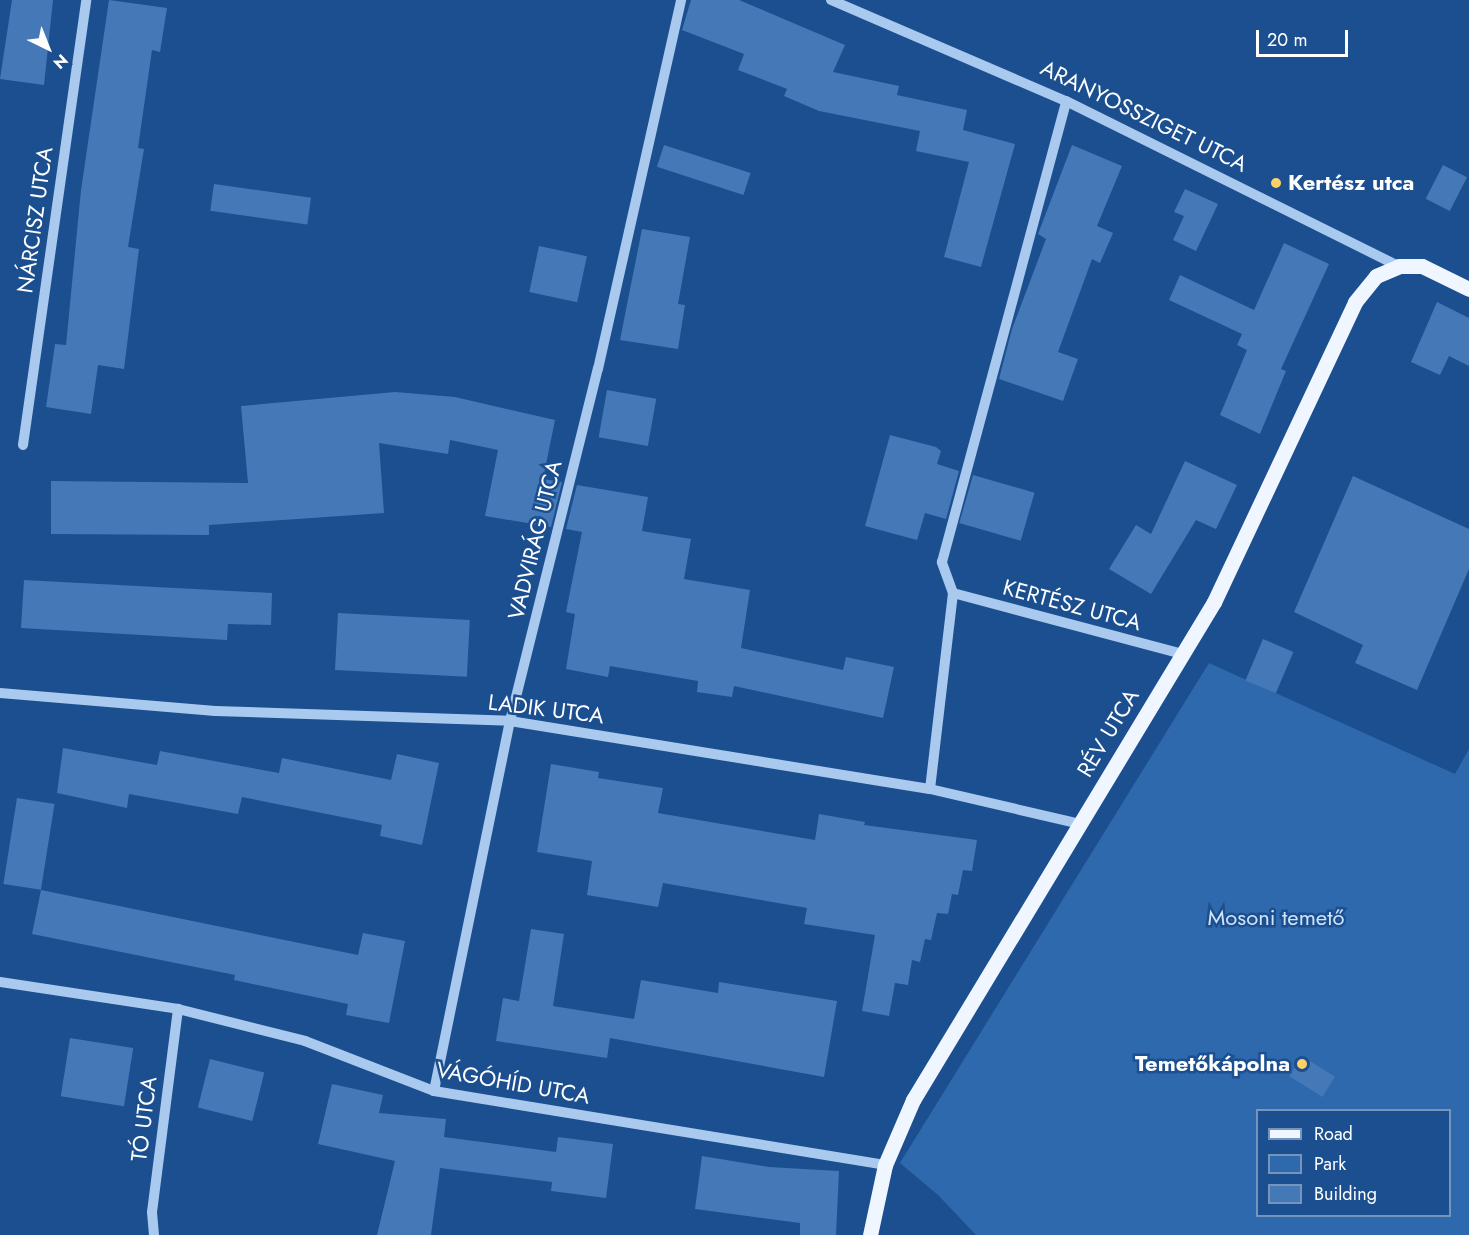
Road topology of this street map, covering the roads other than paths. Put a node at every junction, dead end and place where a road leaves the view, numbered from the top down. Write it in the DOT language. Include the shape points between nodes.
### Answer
graph roads {
  1 [pos="86,0"];
  2 [pos="681,0"];
  3 [pos="831,0"];
  4 [pos="1066,101"];
  5 [pos="1399,266"];
  6 [pos="1469,289"];
  7 [pos="23,445"];
  8 [pos="953,593"];
  9 [pos="1182,654"];
  10 [pos="0,693"];
  11 [pos="510,721"];
  12 [pos="930,789"];
  13 [pos="1080,824"];
  14 [pos="0,982"];
  15 [pos="178,1009"];
  16 [pos="434,1091"];
  17 [pos="885,1165"];
  18 [pos="154,1235"];
  19 [pos="870,1235"];
  1 -- 7 [label="street, NÁRCISZ UTCA"];
  2 -- 11 [label="street, VADVIRÁG UTCA" via="598,369"];
  3 -- 4 [label="street, ARANYOSSZIGET UTCA"];
  4 -- 5 [label="street, ARANYOSSZIGET UTCA"];
  4 -- 8 [label="street" via="942,562"];
  5 -- 6 [label="main road, ARANYOSSZIGET UTCA" via="1422,267"];
  5 -- 9 [label="main road, RÉV UTCA" via="1376,276 1355,302 1244,544"];
  8 -- 9 [label="street, KERTÉSZ UTCA"];
  8 -- 12 [label="street"];
  9 -- 13 [label="main road, RÉV UTCA"];
  10 -- 11 [label="street, LADIK UTCA" via="215,711"];
  11 -- 12 [label="street, LADIK UTCA"];
  11 -- 16 [label="street, VADVIRÁG UTCA"];
  12 -- 13 [label="street, LADIK UTCA"];
  13 -- 17 [label="main road, RÉV UTCA" via="913,1100"];
  14 -- 15 [label="street, VÁGÓHÍD UTCA"];
  15 -- 16 [label="street, VÁGÓHÍD UTCA" via="305,1041"];
  15 -- 18 [label="street, TÓ UTCA" via="153,1212"];
  16 -- 17 [label="street, VÁGÓHÍD UTCA"];
  17 -- 19 [label="main road, RÉV UTCA"];
}
